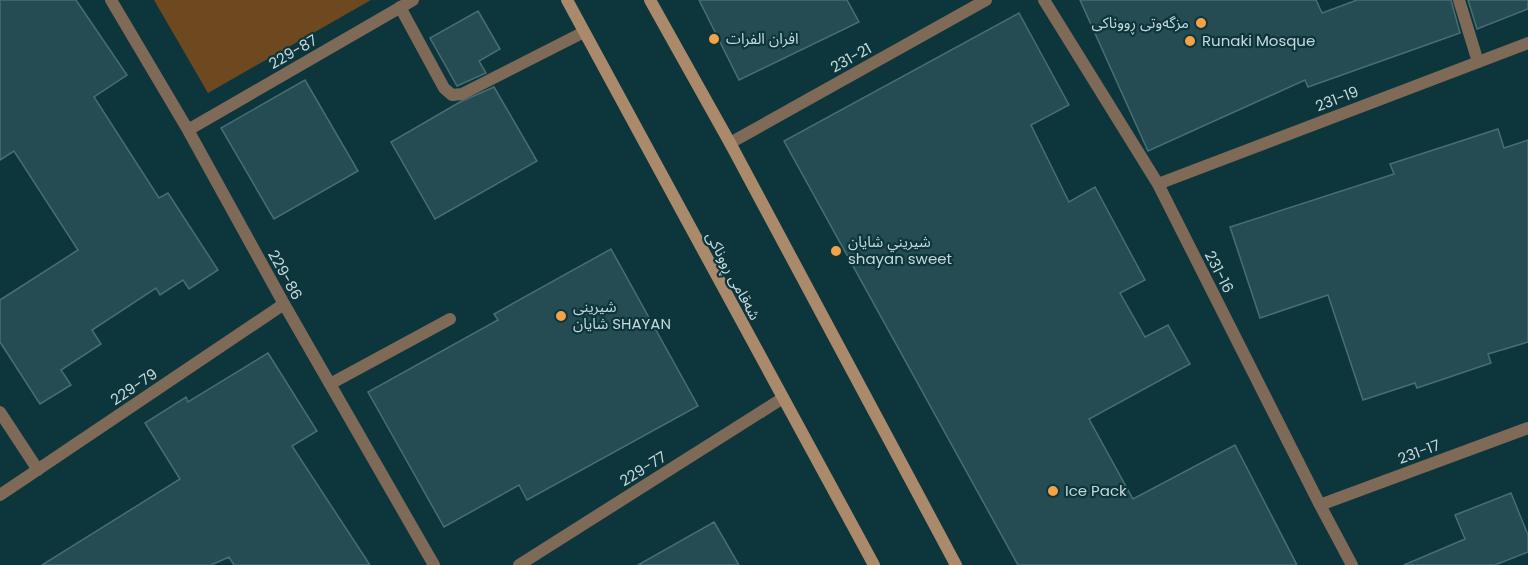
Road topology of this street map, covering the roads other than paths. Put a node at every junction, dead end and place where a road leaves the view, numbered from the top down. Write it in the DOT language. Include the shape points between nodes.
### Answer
graph roads {
  1 [pos="111,0"];
  2 [pos="413,0"];
  3 [pos="567,0"];
  4 [pos="650,0"];
  5 [pos="986,0"];
  6 [pos="1044,0"];
  7 [pos="1459,0"];
  8 [pos="400,7"];
  9 [pos="584,32"];
  10 [pos="1528,44"];
  11 [pos="1478,62"];
  12 [pos="188,130"];
  13 [pos="730,142"];
  14 [pos="1158,184"];
  15 [pos="284,304"];
  16 [pos="450,319"];
  17 [pos="330,384"];
  18 [pos="783,398"];
  19 [pos="0,412"];
  20 [pos="1528,428"];
  21 [pos="38,470"];
  22 [pos="0,495"];
  23 [pos="1320,505"];
  24 [pos="434,565"];
  25 [pos="519,565"];
  26 [pos="874,565"];
  27 [pos="956,565"];
  28 [pos="1352,565"];
  1 -- 12 [label="street, 229-86"];
  2 -- 8 [label="street, 229-87"];
  3 -- 9 [label="main road, شەقامی ڕووناکی"];
  4 -- 13 [label="main road"];
  5 -- 13 [label="street, 231-21"];
  6 -- 14 [label="street, 231-16"];
  7 -- 11 [label="street"];
  8 -- 9 [label="street" via="444,88 452,95 462,94"];
  8 -- 12 [label="street, 229-87"];
  9 -- 18 [label="main road, شەقامی ڕووناکی"];
  10 -- 11 [label="street, 231-19"];
  11 -- 14 [label="street, 231-19"];
  12 -- 15 [label="street, 229-86"];
  13 -- 27 [label="main road"];
  14 -- 23 [label="street, 231-16"];
  15 -- 17 [label="street, 229-86"];
  15 -- 21 [label="street, 229-79"];
  16 -- 17 [label="street"];
  17 -- 24 [label="street, 229-86"];
  18 -- 25 [label="street, 229-77"];
  18 -- 26 [label="main road, شەقامی ڕووناکی"];
  19 -- 21 [label="street"];
  20 -- 23 [label="street, 231-17"];
  21 -- 22 [label="street, 229-79"];
  23 -- 28 [label="street, 231-16"];
}
